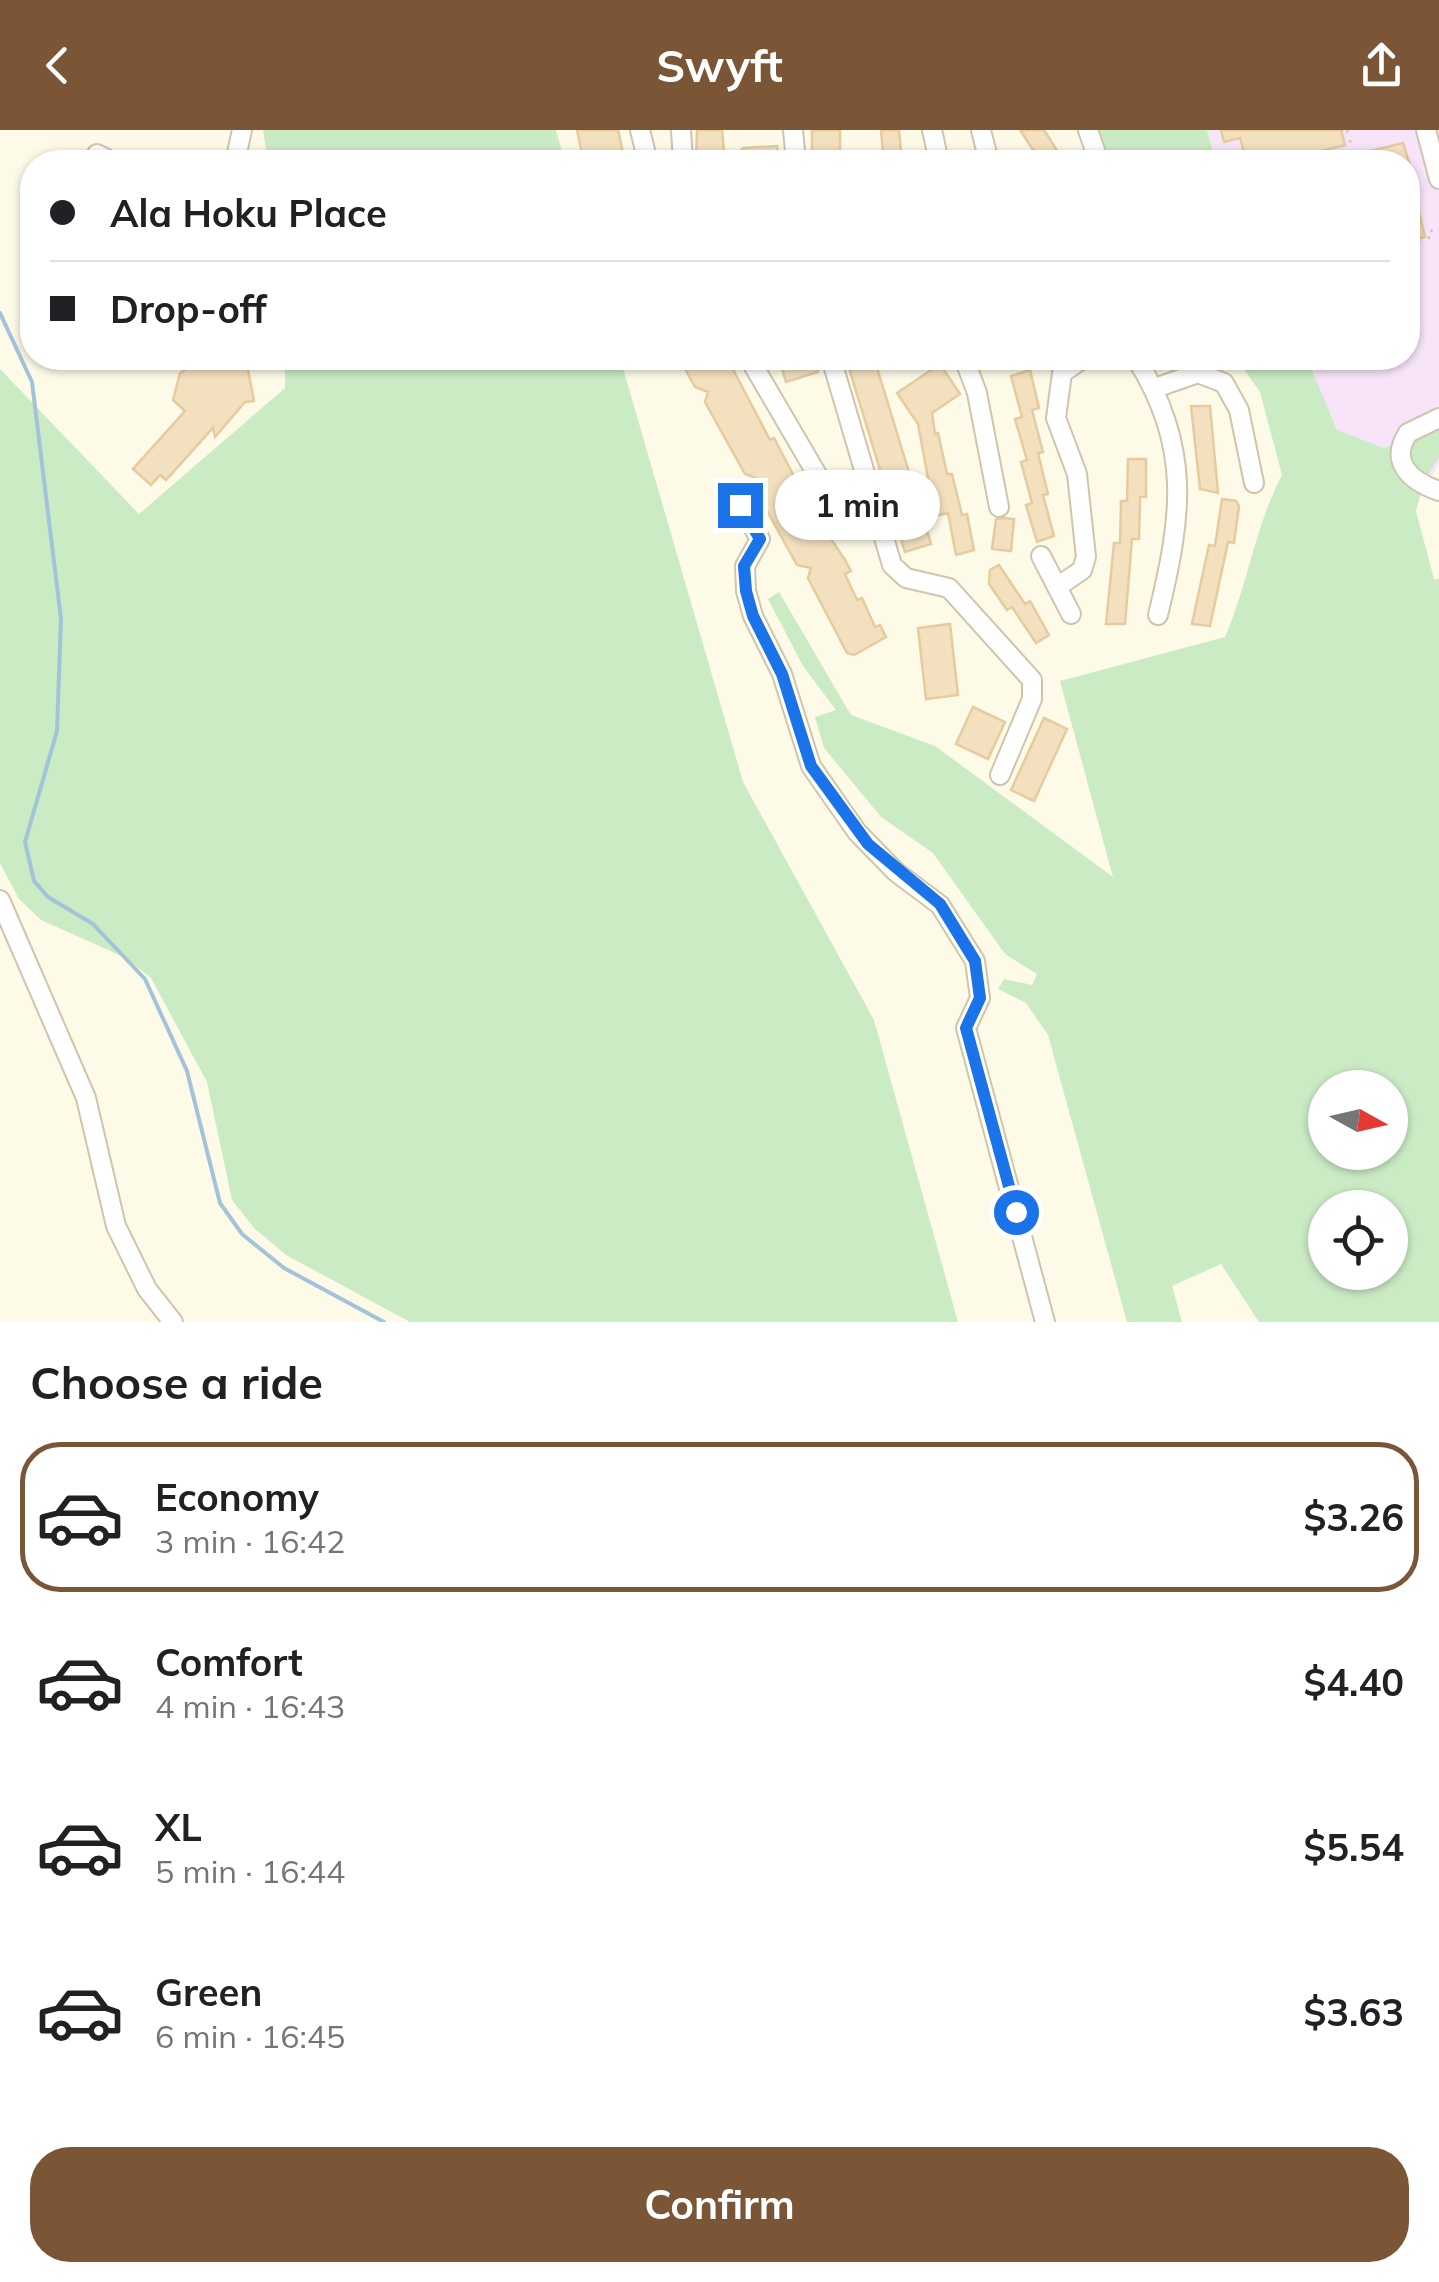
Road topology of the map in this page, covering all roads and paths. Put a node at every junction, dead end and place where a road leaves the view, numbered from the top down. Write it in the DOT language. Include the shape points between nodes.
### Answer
graph roads {
  1 [pos="1344,130"];
  2 [pos="1426,130"];
  3 [pos="1350,138"];
  4 [pos="1343,140"];
  5 [pos="1353,150"];
  6 [pos="1439,179"];
  7 [pos="1439,229"];
  8 [pos="1420,241"];
  9 [pos="756,370"];
  10 [pos="835,370"];
  11 [pos="967,370"];
  12 [pos="1065,370"];
  13 [pos="1144,370"];
  14 [pos="1189,370"];
  15 [pos="1206,370"];
  16 [pos="1155,388"];
  17 [pos="1439,418"];
  18 [pos="866,479"];
  19 [pos="1254,483"];
  20 [pos="1432,488"];
  21 [pos="740,505"];
  22 [pos="998,507"];
  23 [pos="1042,556"];
  24 [pos="1058,587"];
  25 [pos="1071,614"];
  26 [pos="1158,614"];
  27 [pos="1000,776"];
  28 [pos="0,900"];
  29 [pos="173,1322"];
  30 [pos="1046,1322"];
  1 -- 3 [label="path"];
  2 -- 6 [label="street"];
  3 -- 4 [label="path"];
  3 -- 5 [label="path"];
  7 -- 8 [label="path"];
  9 -- 18 [label="street" via="829,495"];
  10 -- 18 [label="street"];
  11 -- 22 [label="street"];
  12 -- 24 [label="street" via="1056,418 1077,474 1086,557 1082,570"];
  13 -- 16 [label="street"];
  14 -- 16 [label="street"];
  15 -- 19 [label="street" via="1232,392"];
  16 -- 26 [label="street" via="1169,420 1177,475 1175,544"];
  17 -- 20 [label="street" via="1408,433 1398,455 1401,466"];
  18 -- 27 [label="street" via="892,565 906,578 950,588 1032,680 1032,699"];
  21 -- 30 [label="street" via="760,539 744,566 749,604 782,674 811,766 868,844 940,904 975,961 980,998 966,1028"];
  23 -- 24 [label="street"];
  24 -- 25 [label="street"];
  28 -- 29 [label="street" via="86,1098 116,1226 147,1289"];
}
